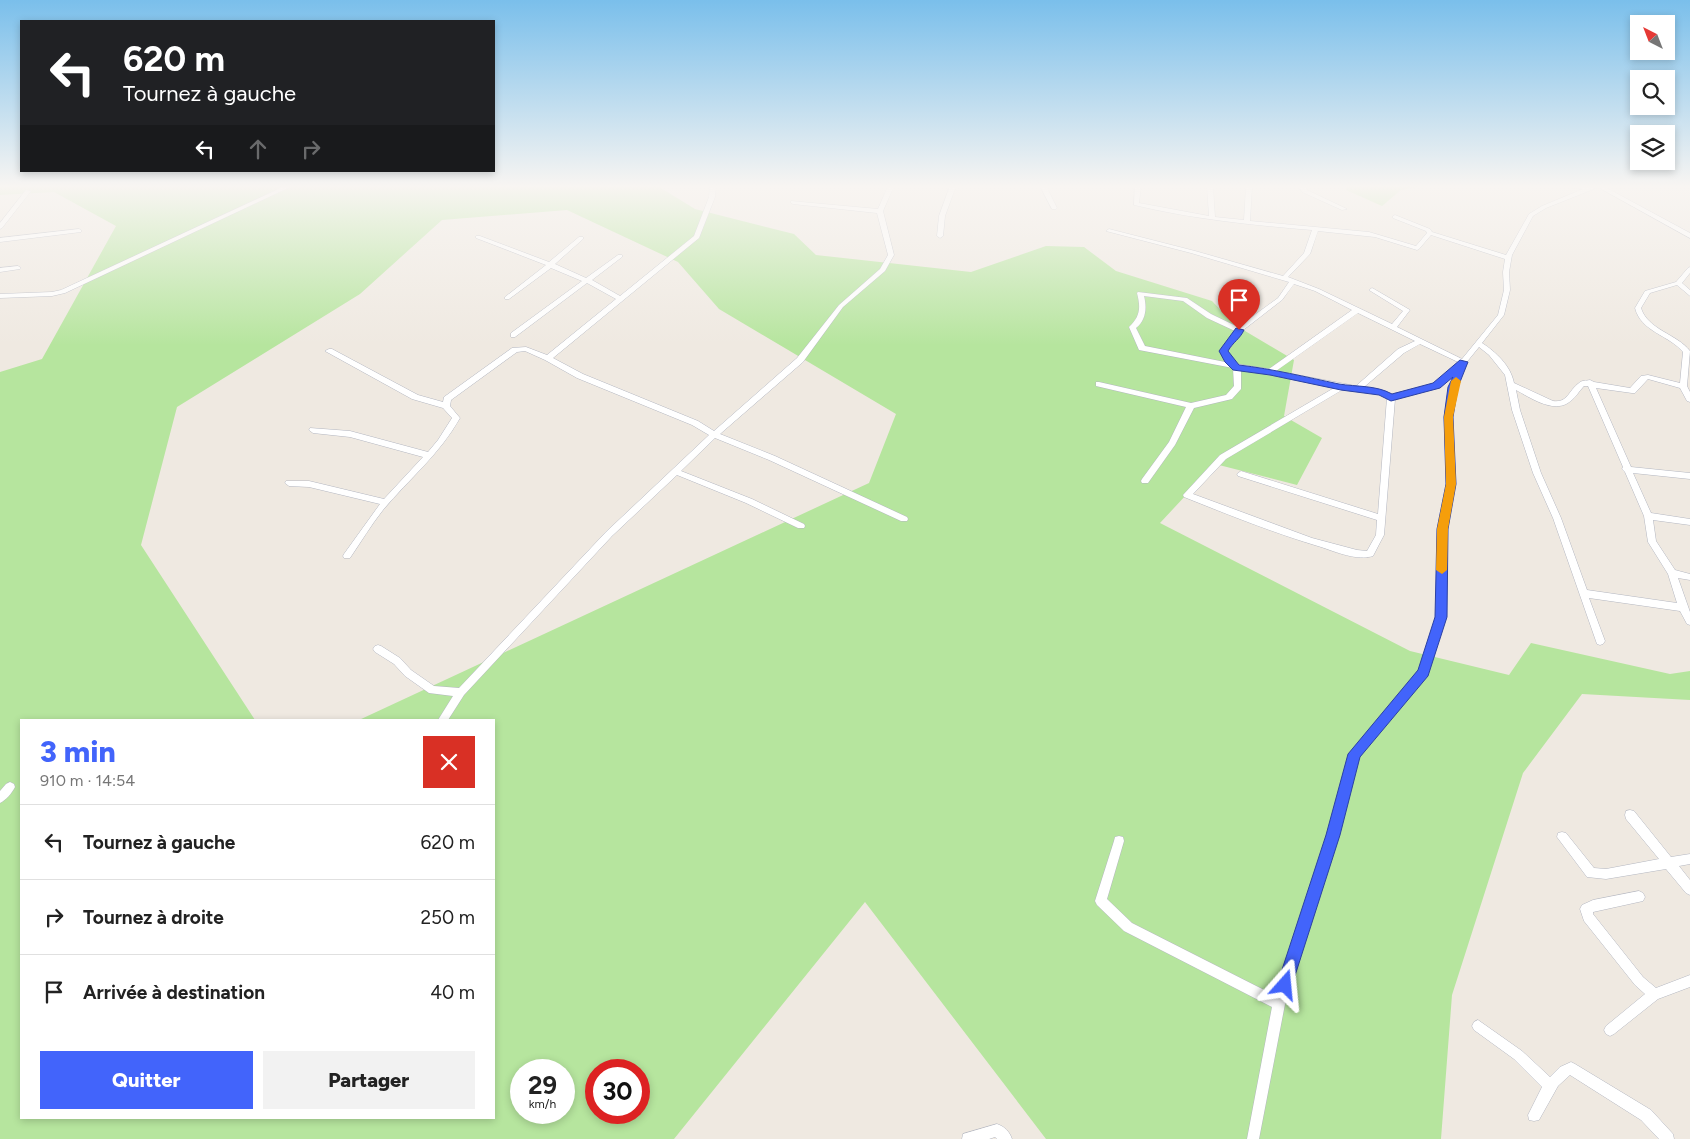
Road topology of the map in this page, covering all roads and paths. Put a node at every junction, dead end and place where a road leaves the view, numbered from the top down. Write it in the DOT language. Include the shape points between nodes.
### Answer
graph roads {
  1 [pos="176,239"];
  2 [pos="483,239"];
  3 [pos="580,239"];
  4 [pos="694,239"];
  5 [pos="887,239"];
  6 [pos="1139,239"];
  7 [pos="1312,239"];
  8 [pos="1388,239"];
  9 [pos="1425,239"];
  10 [pos="1454,239"];
  11 [pos="1518,239"];
  12 [pos="620,256"];
  13 [pos="1508,258"];
  14 [pos="548,264"];
  15 [pos="18,268"];
  16 [pos="1690,269"];
  17 [pos="0,270"];
  18 [pos="1284,278"];
  19 [pos="587,281"];
  20 [pos="1293,281"];
  21 [pos="1678,283"];
  22 [pos="1372,290"];
  23 [pos="1690,294"];
  24 [pos="0,296"];
  25 [pos="508,298"];
  26 [pos="620,298"];
  27 [pos="1357,310"];
  28 [pos="1393,328"];
  29 [pos="1239,330"];
  30 [pos="514,335"];
  31 [pos="1420,341"];
  32 [pos="1478,343"];
  33 [pos="329,351"];
  34 [pos="548,358"];
  35 [pos="1463,362"];
  36 [pos="1237,368"];
  37 [pos="1270,372"];
  38 [pos="1590,382"];
  39 [pos="1099,384"];
  40 [pos="1511,384"];
  41 [pos="1683,386"];
  42 [pos="1341,387"];
  43 [pos="1359,388"];
  44 [pos="1391,397"];
  45 [pos="1690,399"];
  46 [pos="446,406"];
  47 [pos="1191,406"];
  48 [pos="313,430"];
  49 [pos="714,436"];
  50 [pos="430,456"];
  51 [pos="1626,469"];
  52 [pos="677,472"];
  53 [pos="1241,474"];
  54 [pos="1690,476"];
  55 [pos="1145,482"];
  56 [pos="289,484"];
  57 [pos="385,502"];
  58 [pos="1648,516"];
  59 [pos="1381,518"];
  60 [pos="904,519"];
  61 [pos="1690,522"];
  62 [pos="801,526"];
  63 [pos="347,556"];
  64 [pos="1672,573"];
  65 [pos="1690,577"];
  66 [pos="1583,593"];
  67 [pos="1683,608"];
  68 [pos="1690,621"];
  69 [pos="1600,641"];
  70 [pos="378,649"];
  71 [pos="461,692"];
  72 [pos="444,719"];
  73 [pos="10,787"];
  74 [pos="0,798"];
  75 [pos="1630,815"];
  76 [pos="1562,837"];
  77 [pos="1119,841"];
  78 [pos="1690,859"];
  79 [pos="1669,863"];
  80 [pos="1690,889"];
  81 [pos="1639,896"];
  82 [pos="1690,981"];
  83 [pos="1654,994"];
  84 [pos="1279,1004"];
  85 [pos="1478,1026"];
  86 [pos="1610,1030"];
  87 [pos="1551,1087"];
  88 [pos="1534,1115"];
  89 [pos="968,1139"];
  90 [pos="1006,1139"];
  91 [pos="1253,1139"];
  92 [pos="1668,1139"];
  1 -- 24 [label="street" via="63,292"];
  2 -- 14 [label="street"];
  3 -- 14 [label="street"];
  4 -- 26 [label="street"];
  5 -- 49 [label="street" via="891,255 883,270 841,306 800,360"];
  6 -- 18 [label="street"];
  7 -- 18 [label="street" via="1307,254"];
  8 -- 9 [label="street" via="1417,248"];
  10 -- 13 [label="street"];
  11 -- 13 [label="street"];
  12 -- 19 [label="street"];
  13 -- 32 [label="street" via="1508,290 1501,315"];
  14 -- 19 [label="street"];
  14 -- 25 [label="street"];
  15 -- 17 [label="street"];
  16 -- 21 [label="street"];
  18 -- 20 [label="street"];
  19 -- 26 [label="street"];
  19 -- 30 [label="street"];
  20 -- 27 [label="street"];
  20 -- 29 [label="street" via="1280,299"];
  21 -- 23 [label="street"];
  21 -- 41 [label="street" via="1646,292 1638,308 1640,316 1685,348 1687,365"];
  22 -- 28 [label="street" via="1407,310"];
  26 -- 34 [label="street"];
  27 -- 28 [label="street"];
  27 -- 37 [label="street"];
  28 -- 31 [label="street"];
  29 -- 36 [label="street" via="1224,351"];
  29 -- 36 [label="street" via="1209,316 1185,299 1140,294 1140,319 1132,327 1142,348"];
  31 -- 35 [label="street"];
  31 -- 43 [label="street" via="1401,351"];
  32 -- 35 [label="street"];
  32 -- 40 [label="street" via="1492,353 1509,375"];
  33 -- 46 [label="street" via="415,397"];
  34 -- 46 [label="street" via="526,349 515,350 447,399"];
  34 -- 49 [label="street" via="580,376 695,423"];
  35 -- 44 [label="street" via="1436,386"];
  35 -- 84 [label="street" via="1453,387 1448,417 1451,484 1442,529 1441,617 1424,672 1354,754 1333,835"];
  36 -- 37 [label="street"];
  36 -- 47 [label="street" via="1238,388 1229,396"];
  37 -- 42 [label="street"];
  38 -- 40 [label="street" via="1583,383 1565,403 1558,405"];
  38 -- 41 [label="street" via="1632,391 1648,377"];
  38 -- 51 [label="street"];
  39 -- 47 [label="street"];
  40 -- 66 [label="street" via="1537,473"];
  41 -- 45 [label="street"];
  42 -- 43 [label="street"];
  42 -- 59 [label="street" via="1222,457 1187,495 1292,534 1365,556 1375,549"];
  43 -- 44 [label="street"];
  44 -- 59 [label="street"];
  46 -- 50 [label="street" via="456,418"];
  47 -- 55 [label="street"];
  48 -- 50 [label="street" via="350,434"];
  49 -- 52 [label="street"];
  49 -- 60 [label="street" via="772,458"];
  50 -- 57 [label="street"];
  51 -- 54 [label="street"];
  51 -- 58 [label="street"];
  52 -- 62 [label="street"];
  52 -- 71 [label="street" via="609,534"];
  53 -- 59 [label="street"];
  56 -- 57 [label="street" via="310,484"];
  57 -- 63 [label="street"];
  58 -- 61 [label="street"];
  58 -- 64 [label="street" via="1652,542"];
  64 -- 65 [label="street"];
  64 -- 67 [label="street"];
  66 -- 67 [label="street"];
  66 -- 69 [label="street"];
  67 -- 68 [label="street"];
  70 -- 71 [label="street" via="432,690"];
  71 -- 72 [label="street"];
  73 -- 74 [label="street"];
  75 -- 79 [label="street"];
  76 -- 79 [label="street" via="1591,873 1606,874"];
  77 -- 84 [label="street" via="1101,901 1128,927"];
  78 -- 79 [label="street"];
  79 -- 80 [label="street"];
  81 -- 83 [label="street" via="1586,909 1588,917 1623,961"];
  82 -- 83 [label="street"];
  83 -- 86 [label="street"];
  84 -- 91 [label="street"];
  85 -- 87 [label="street" via="1518,1055"];
  87 -- 88 [label="street"];
  87 -- 92 [label="street" via="1564,1070 1571,1068 1646,1115"];
  89 -- 90 [label="street" via="997,1130"];
}
